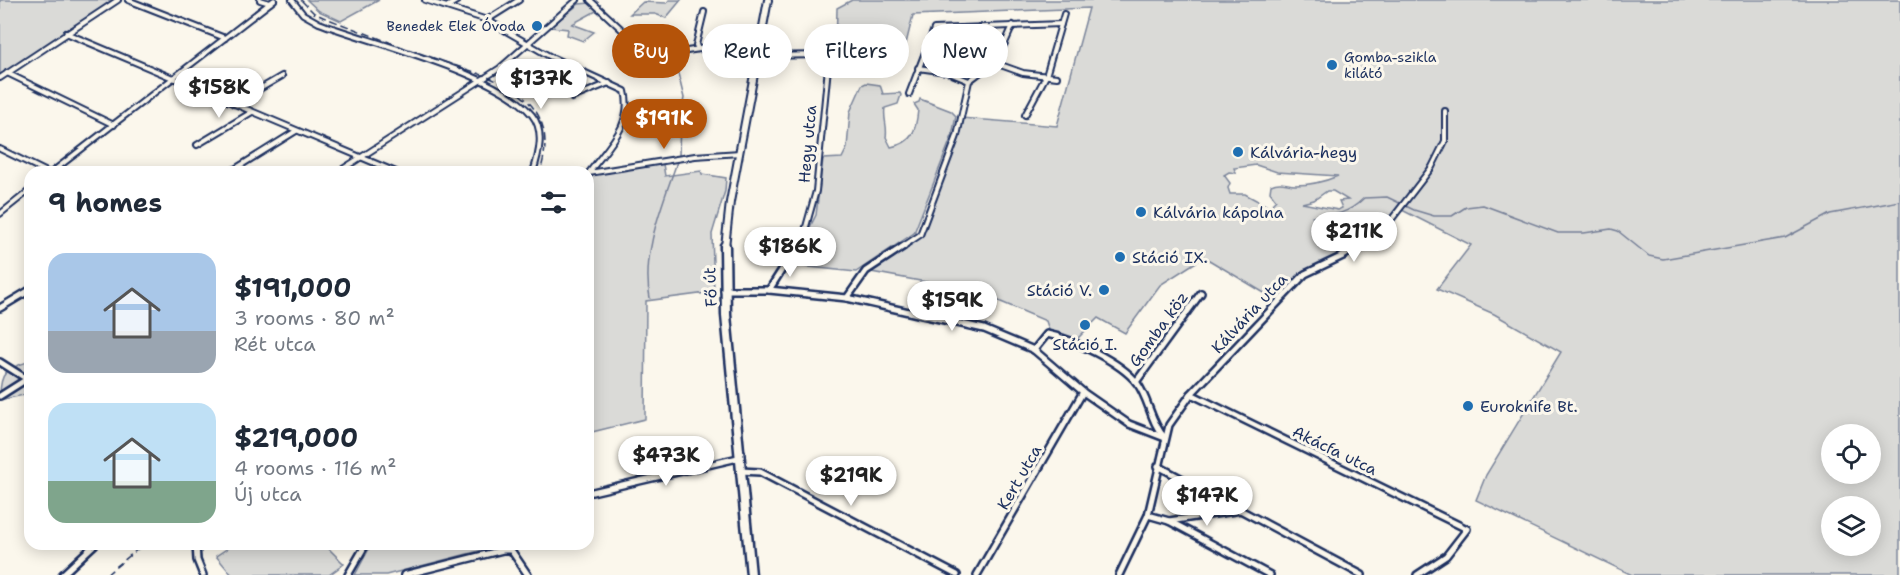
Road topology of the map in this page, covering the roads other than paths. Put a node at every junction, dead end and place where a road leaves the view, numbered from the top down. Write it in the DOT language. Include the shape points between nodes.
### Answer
graph roads {
  1 [pos="118,0"];
  2 [pos="128,0"];
  3 [pos="260,0"];
  4 [pos="274,0"];
  5 [pos="292,0"];
  6 [pos="425,0"];
  7 [pos="458,0"];
  8 [pos="519,0"];
  9 [pos="578,0"];
  10 [pos="587,0"];
  11 [pos="768,0"];
  12 [pos="270,3"];
  13 [pos="448,6"];
  14 [pos="704,12"];
  15 [pos="1064,14"];
  16 [pos="487,20"];
  17 [pos="763,24"];
  18 [pos="1061,24"];
  19 [pos="1013,26"];
  20 [pos="66,33"];
  21 [pos="225,38"];
  22 [pos="1008,40"];
  23 [pos="528,44"];
  24 [pos="702,48"];
  25 [pos="698,49"];
  26 [pos="792,55"];
  27 [pos="918,68"];
  28 [pos="1008,68"];
  29 [pos="7,74"];
  30 [pos="282,76"];
  31 [pos="1046,76"];
  32 [pos="1057,77"];
  33 [pos="0,78"];
  34 [pos="174,78"];
  35 [pos="753,78"];
  36 [pos="973,78"];
  37 [pos="480,81"];
  38 [pos="969,81"];
  39 [pos="609,84"];
  40 [pos="909,94"];
  41 [pos="572,98"];
  42 [pos="234,104"];
  43 [pos="1445,111"];
  44 [pos="252,112"];
  45 [pos="1025,115"];
  46 [pos="114,124"];
  47 [pos="296,131"];
  48 [pos="197,145"];
  49 [pos="0,149"];
  50 [pos="740,153"];
  51 [pos="361,157"];
  52 [pos="35,166"];
  53 [pos="60,166"];
  54 [pos="240,166"];
  55 [pos="347,166"];
  56 [pos="382,166"];
  57 [pos="534,166"];
  58 [pos="594,166"];
  59 [pos="594,173"];
  60 [pos="24,195"];
  61 [pos="0,214"];
  62 [pos="804,234"];
  63 [pos="792,254"];
  64 [pos="724,290"];
  65 [pos="769,290"];
  66 [pos="1202,293"];
  67 [pos="24,294"];
  68 [pos="847,298"];
  69 [pos="0,308"];
  70 [pos="1034,350"];
  71 [pos="0,362"];
  72 [pos="24,376"];
  73 [pos="24,382"];
  74 [pos="1137,382"];
  75 [pos="1083,392"];
  76 [pos="1191,394"];
  77 [pos="0,396"];
  78 [pos="1165,438"];
  79 [pos="738,458"];
  80 [pos="1158,466"];
  81 [pos="740,471"];
  82 [pos="594,492"];
  83 [pos="1241,510"];
  84 [pos="1148,515"];
  85 [pos="1169,521"];
  86 [pos="89,550"];
  87 [pos="196,550"];
  88 [pos="363,550"];
  89 [pos="62,575"];
  90 [pos="203,575"];
  91 [pos="348,575"];
  92 [pos="404,575"];
  93 [pos="528,575"];
  94 [pos="751,575"];
  95 [pos="957,575"];
  96 [pos="977,575"];
  97 [pos="1119,575"];
  98 [pos="1269,575"];
  99 [pos="1362,575"];
  100 [pos="1417,575"];
  1 -- 20 [label="street"];
  2 -- 21 [label="street"];
  3 -- 12 [label="street"];
  4 -- 12 [label="street"];
  5 -- 37 [label="street" via="296,8 317,22"];
  6 -- 13 [label="street"];
  7 -- 13 [label="street"];
  8 -- 16 [label="street"];
  9 -- 23 [label="street"];
  10 -- 25 [label="street" via="650,53 662,56"];
  11 -- 17 [label="main road, Fő út"];
  12 -- 21 [label="street"];
  13 -- 16 [label="street"];
  14 -- 25 [label="street"];
  15 -- 18 [label="street"];
  16 -- 23 [label="street"];
  18 -- 19 [label="street"];
  18 -- 31 [label="street"];
  19 -- 22 [label="street"];
  19 -- 27 [label="street" via="934,29"];
  20 -- 29 [label="street"];
  20 -- 34 [label="street"];
  21 -- 34 [label="street"];
  23 -- 37 [label="street"];
  23 -- 39 [label="street"];
  24 -- 25 [label="street"];
  26 -- 62 [label="street, Hegy utca" via="828,56 812,212"];
  27 -- 38 [label="street" via="947,72"];
  27 -- 40 [label="street"];
  28 -- 31 [label="street"];
  29 -- 33 [label="street"];
  29 -- 46 [label="street"];
  30 -- 42 [label="street"];
  31 -- 32 [label="street"];
  31 -- 45 [label="street"];
  34 -- 42 [label="street"];
  34 -- 46 [label="street"];
  35 -- 50 [label="main road, Fő út"];
  36 -- 38 [label="street"];
  37 -- 51 [label="street"];
  37 -- 57 [label="street" via="501,90 532,115 540,141"];
  38 -- 68 [label="street" via="957,136 920,235 866,271"];
  39 -- 41 [label="street"];
  39 -- 58 [label="street" via="625,91 629,113"];
  42 -- 44 [label="street"];
  43 -- 76 [label="street, Kálvária utca" via="1441,153 1388,224 1346,255 1305,274"];
  44 -- 47 [label="street"];
  44 -- 48 [label="street"];
  46 -- 53 [label="street"];
  47 -- 51 [label="street"];
  47 -- 54 [label="street"];
  49 -- 52 [label="street"];
  50 -- 59 [label="street" via="702,155"];
  50 -- 64 [label="main road, Fő út" via="724,239"];
  51 -- 55 [label="street"];
  51 -- 56 [label="street"];
  60 -- 61 [label="street"];
  63 -- 65 [label="street"];
  64 -- 65 [label="street"];
  64 -- 79 [label="main road, Fő út"];
  65 -- 68 [label="street"];
  66 -- 74 [label="street, Gomba köz"];
  67 -- 69 [label="street"];
  68 -- 70 [label="street" via="984,329"];
  70 -- 74 [label="street" via="1047,334 1054,334 1117,366"];
  70 -- 75 [label="street"];
  71 -- 72 [label="street"];
  73 -- 77 [label="street"];
  74 -- 78 [label="street" via="1153,425"];
  75 -- 78 [label="street" via="1129,424"];
  75 -- 96 [label="street, Kert utca"];
  76 -- 78 [label="street, Kálvária utca" via="1174,415"];
  76 -- 100 [label="street, Akácfa utca" via="1467,529 1445,559"];
  78 -- 80 [label="street, Kálvária utca"];
  79 -- 81 [label="main road, Fő út"];
  79 -- 82 [label="street"];
  80 -- 83 [label="street"];
  80 -- 84 [label="street, Kálvária utca"];
  81 -- 94 [label="main road, Fő út"];
  81 -- 95 [label="street" via="760,472"];
  83 -- 85 [label="street"];
  83 -- 99 [label="street"];
  84 -- 85 [label="street"];
  84 -- 97 [label="street, Kálvária utca"];
  85 -- 98 [label="street"];
  86 -- 89 [label="street"];
  87 -- 90 [label="street"];
  88 -- 91 [label="street"];
  92 -- 93 [label="street" via="511,550"];
}
